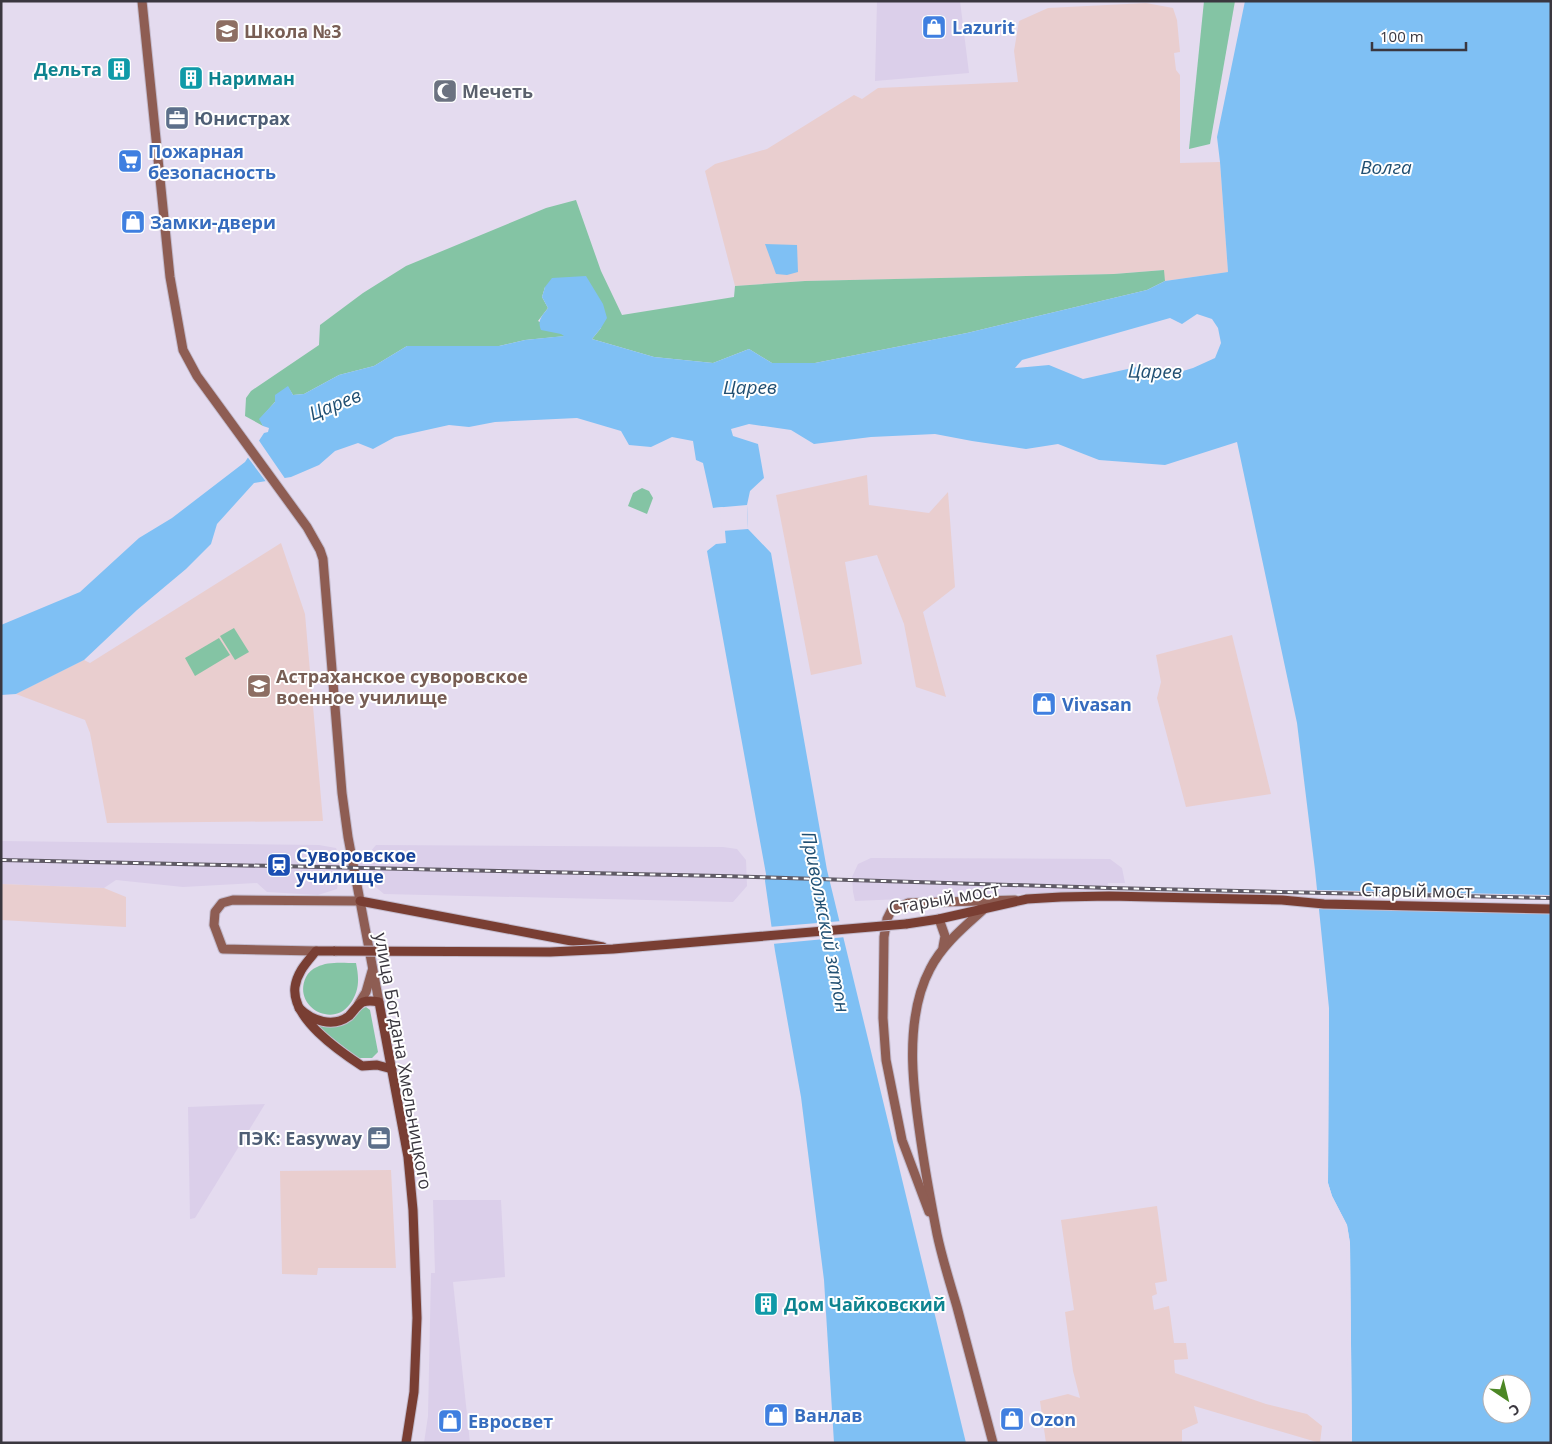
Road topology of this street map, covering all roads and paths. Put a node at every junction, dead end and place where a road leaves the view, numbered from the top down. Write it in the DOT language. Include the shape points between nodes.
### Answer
graph roads {
  1 [pos="142,1"];
  2 [pos="981,900"];
  3 [pos="1027,900"];
  4 [pos="1282,900"];
  5 [pos="360,901"];
  6 [pos="1551,904"];
  7 [pos="1551,909"];
  8 [pos="983,910"];
  9 [pos="939,919"];
  10 [pos="613,948"];
  11 [pos="316,951"];
  12 [pos="941,952"];
  13 [pos="373,969"];
  14 [pos="379,1002"];
  15 [pos="358,1005"];
  16 [pos="299,1008"];
  17 [pos="392,1069"];
  18 [pos="937,1235"];
  19 [pos="406,1443"];
  20 [pos="993,1443"];
  1 -- 5 [label="main road, улица Богдана Хмельницкого" via="170,277 183,350 191,367 307,527 323,560 342,792"];
  2 -- 3 [label="main road"];
  2 -- 8 [label="main road"];
  2 -- 18 [label="main road" via="908,903 892,911 884,937 882,1018 886,1060 902,1140"];
  3 -- 4 [label="main road, Старый мост" via="1061,896"];
  3 -- 8 [label="main road, Старый мост"];
  4 -- 6 [label="main road, Старый мост" via="1324,898"];
  4 -- 7 [label="main road, Старый мост" via="1324,904"];
  5 -- 10 [label="main road, bridge"];
  5 -- 11 [label="main road" via="233,900 222,903 215,912 214,924 223,949"];
  5 -- 13 [label="main road, улица Богдана Хмельницкого"];
  8 -- 9 [label="main road, Старый мост"];
  8 -- 12 [label="main road"];
  9 -- 10 [label="main road, Старый мост, bridge"];
  9 -- 12 [label="main road" via="945,936"];
  10 -- 11 [label="main road, bridge" via="504,953"];
  11 -- 16 [label="main road" via="298,977 295,994"];
  12 -- 18 [label="main road" via="923,985 913,1040 915,1107"];
  13 -- 14 [label="main road, улица Богдана Хмельницкого"];
  13 -- 15 [label="main road"];
  14 -- 15 [label="main road" via="366,1001"];
  14 -- 17 [label="main road, улица Богдана Хмельницкого"];
  15 -- 16 [label="main road" via="348,1016 335,1022 311,1018"];
  16 -- 17 [label="main road" via="311,1025 357,1063"];
  17 -- 19 [label="main road, улица Богдана Хмельницкого" via="408,1157 413,1210 417,1318 414,1392"];
  18 -- 20 [label="main road"];
}
